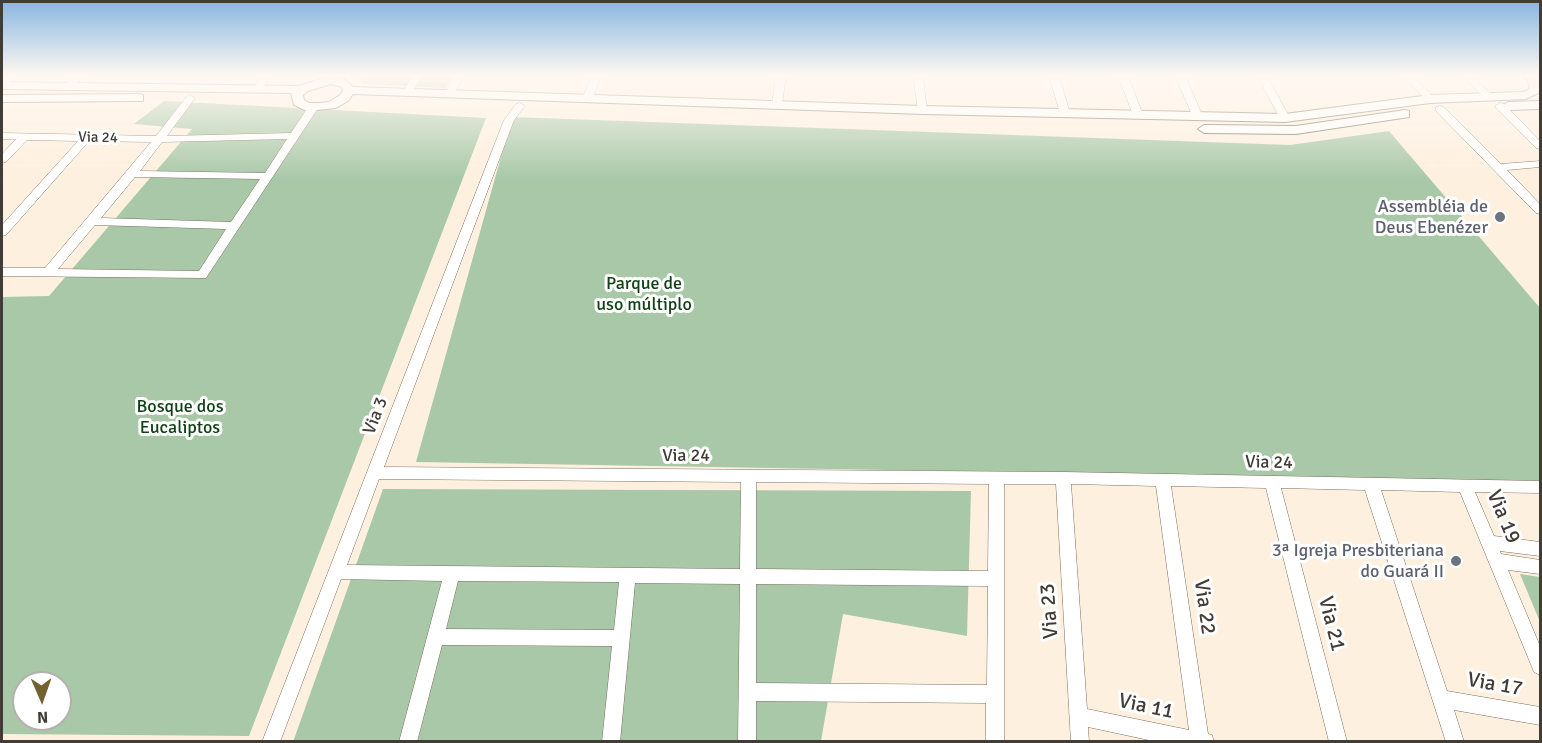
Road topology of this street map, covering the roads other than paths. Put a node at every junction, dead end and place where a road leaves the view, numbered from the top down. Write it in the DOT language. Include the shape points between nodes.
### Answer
graph roads {
  1 [pos="180,111"];
  2 [pos="311,111"];
  3 [pos="516,111"];
  4 [pos="788,111"];
  5 [pos="955,111"];
  6 [pos="1136,111"];
  7 [pos="1195,111"];
  8 [pos="1281,111"];
  9 [pos="1382,111"];
  10 [pos="1428,111"];
  11 [pos="1442,111"];
  12 [pos="1504,111"];
  13 [pos="1065,113"];
  14 [pos="1364,115"];
  15 [pos="1138,116"];
  16 [pos="1198,117"];
  17 [pos="1285,118"];
  18 [pos="2,136"];
  19 [pos="25,136"];
  20 [pos="294,136"];
  21 [pos="86,138"];
  22 [pos="159,138"];
  23 [pos="1540,146"];
  24 [pos="2,160"];
  25 [pos="1540,164"];
  26 [pos="1497,168"];
  27 [pos="132,174"];
  28 [pos="268,176"];
  29 [pos="1540,210"];
  30 [pos="93,221"];
  31 [pos="235,226"];
  32 [pos="2,232"];
  33 [pos="2,272"];
  34 [pos="48,273"];
  35 [pos="375,473"];
  36 [pos="749,476"];
  37 [pos="997,478"];
  38 [pos="1063,478"];
  39 [pos="1163,480"];
  40 [pos="1272,482"];
  41 [pos="1371,484"];
  42 [pos="1465,486"];
  43 [pos="1540,487"];
  44 [pos="1489,542"];
  45 [pos="1540,549"];
  46 [pos="1497,561"];
  47 [pos="1540,567"];
  48 [pos="337,572"];
  49 [pos="452,573"];
  50 [pos="628,575"];
  51 [pos="748,576"];
  52 [pos="996,579"];
  53 [pos="436,637"];
  54 [pos="621,638"];
  55 [pos="1540,666"];
  56 [pos="747,692"];
  57 [pos="996,694"];
  58 [pos="1442,699"];
  59 [pos="1079,716"];
  60 [pos="1540,716"];
  61 [pos="271,741"];
  62 [pos="408,741"];
  63 [pos="611,741"];
  64 [pos="747,741"];
  65 [pos="995,741"];
  66 [pos="1080,741"];
  67 [pos="1202,741"];
  68 [pos="1338,741"];
  69 [pos="1455,741"];
  1 -- 22 [label="street"];
  2 -- 20 [label="street"];
  3 -- 35 [label="street, Via 3" via="508,120"];
  4 -- 14 [label="street" via="1253,130 1296,130"];
  5 -- 13 [label="street"];
  6 -- 15 [label="street"];
  7 -- 16 [label="street"];
  8 -- 17 [label="street"];
  9 -- 14 [label="street"];
  10 -- 14 [label="street" via="1377,118"];
  11 -- 26 [label="street"];
  12 -- 23 [label="street"];
  13 -- 15 [label="street"];
  14 -- 17 [label="street" via="1351,111"];
  15 -- 16 [label="street"];
  16 -- 17 [label="street"];
  18 -- 19 [label="street, Via 24"];
  19 -- 21 [label="street, Via 24"];
  19 -- 24 [label="street"];
  20 -- 22 [label="street, Via 24"];
  20 -- 28 [label="street"];
  21 -- 22 [label="street, Via 24"];
  21 -- 32 [label="street"];
  22 -- 27 [label="street"];
  25 -- 26 [label="street"];
  26 -- 29 [label="street"];
  27 -- 28 [label="street"];
  27 -- 30 [label="street"];
  28 -- 31 [label="street"];
  30 -- 31 [label="street"];
  30 -- 34 [label="street"];
  31 -- 34 [label="street" via="202,275"];
  33 -- 34 [label="street"];
  35 -- 36 [label="street, Via 24"];
  35 -- 48 [label="street, Via 3"];
  36 -- 37 [label="street, Via 24"];
  36 -- 51 [label="street"];
  37 -- 38 [label="street, Via 24"];
  37 -- 52 [label="street"];
  38 -- 39 [label="street, Via 24"];
  38 -- 59 [label="street, Via 23"];
  39 -- 40 [label="street, Via 24"];
  39 -- 67 [label="street, Via 22"];
  40 -- 41 [label="street, Via 24"];
  40 -- 68 [label="street, Via 21"];
  41 -- 42 [label="street, Via 24"];
  41 -- 58 [label="street"];
  42 -- 43 [label="street, Via 24"];
  42 -- 44 [label="street, Via 19"];
  44 -- 45 [label="street"];
  44 -- 46 [label="street, Via 19"];
  46 -- 47 [label="street"];
  46 -- 55 [label="street, Via 19"];
  48 -- 49 [label="street"];
  48 -- 61 [label="street, Via 3"];
  49 -- 50 [label="street"];
  49 -- 53 [label="street"];
  50 -- 51 [label="street"];
  50 -- 54 [label="street"];
  51 -- 52 [label="street"];
  51 -- 56 [label="street"];
  52 -- 57 [label="street"];
  53 -- 54 [label="street"];
  53 -- 62 [label="street"];
  54 -- 63 [label="street"];
  56 -- 57 [label="street"];
  56 -- 64 [label="street"];
  57 -- 65 [label="street"];
  58 -- 60 [label="street, Via 17"];
  58 -- 69 [label="street"];
  59 -- 66 [label="street, Via 23"];
  59 -- 67 [label="street, Via 11"];
}
